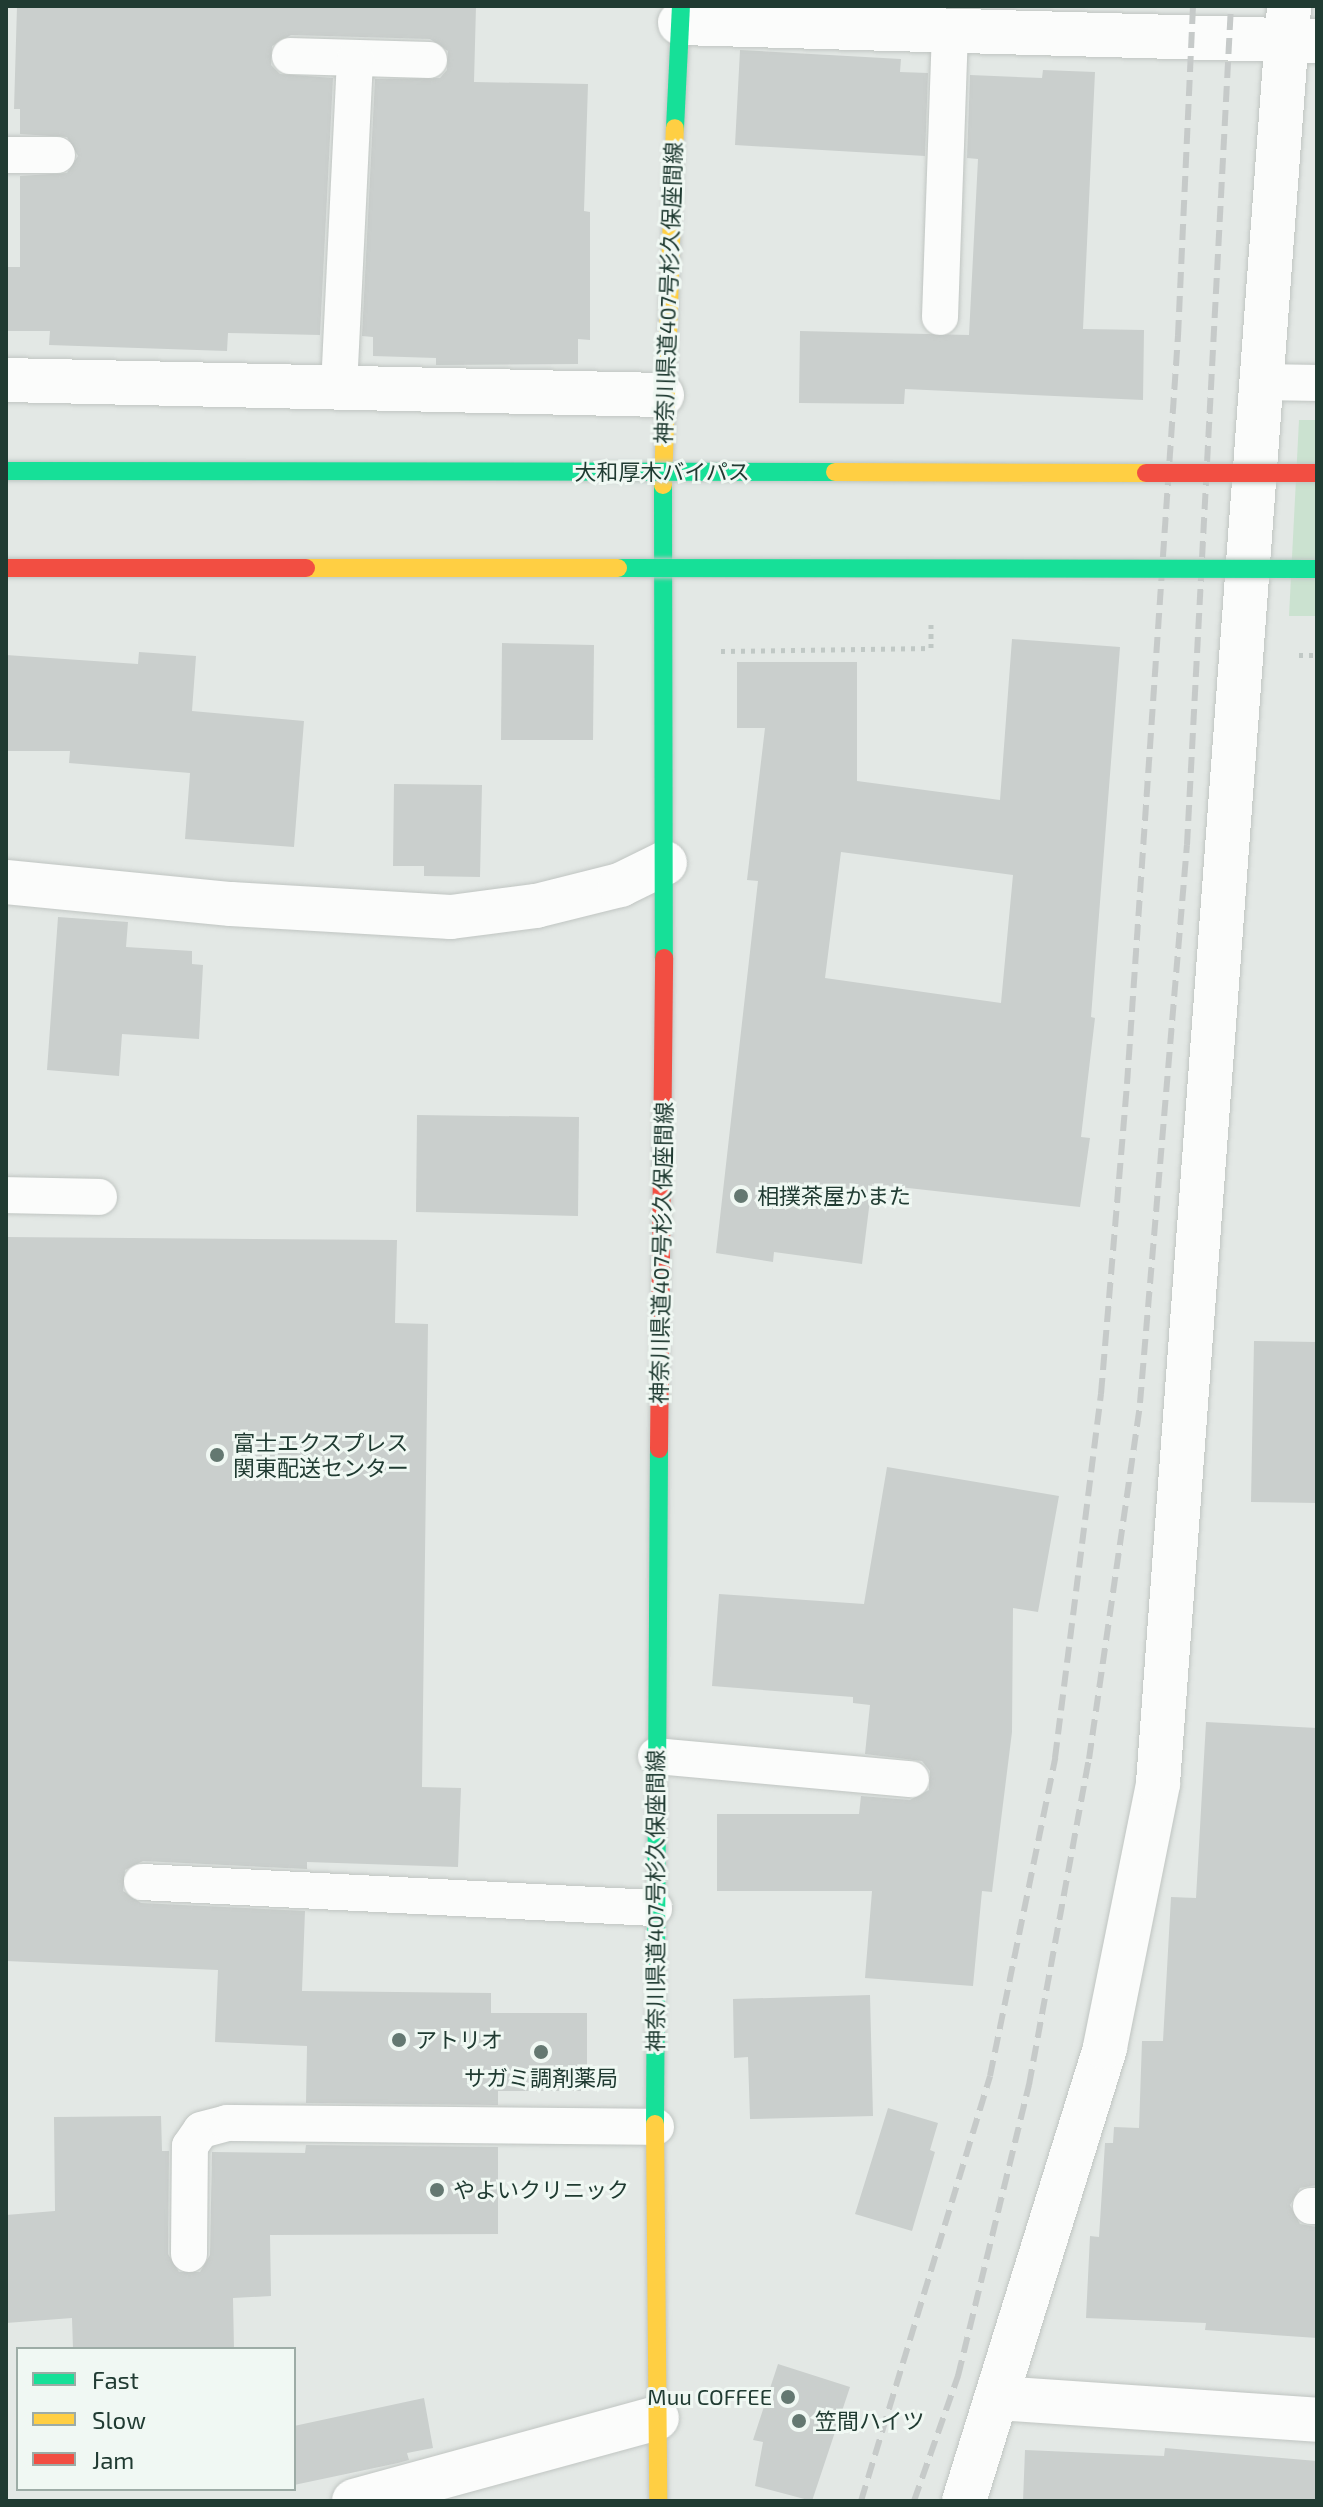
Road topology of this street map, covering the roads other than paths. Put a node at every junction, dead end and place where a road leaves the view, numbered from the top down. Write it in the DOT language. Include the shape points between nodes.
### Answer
graph roads {
  1 [pos="680,14"];
  2 [pos="1164,23"];
  3 [pos="1298,28"];
  4 [pos="950,32"];
  5 [pos="290,56"];
  6 [pos="355,58"];
  7 [pos="429,60"];
  8 [pos="6,155"];
  9 [pos="57,155"];
  10 [pos="940,317"];
  11 [pos="6,380"];
  12 [pos="1264,382"];
  13 [pos="1317,383"];
  14 [pos="339,387"];
  15 [pos="662,395"];
  16 [pos="6,471"];
  17 [pos="1317,473"];
  18 [pos="6,568"];
  19 [pos="1317,569"];
  20 [pos="665,863"];
  21 [pos="6,882"];
  22 [pos="6,1195"];
  23 [pos="99,1197"];
  24 [pos="656,1756"];
  25 [pos="911,1779"];
  26 [pos="142,1882"];
  27 [pos="654,1908"];
  28 [pos="656,2127"];
  29 [pos="189,2254"];
  30 [pos="998,2398"];
  31 [pos="657,2418"];
  32 [pos="1317,2420"];
  33 [pos="354,2501"];
  34 [pos="658,2501"];
  35 [pos="964,2501"];
  1 -- 4 [label="street"];
  1 -- 15 [label="main road, 神奈川県道407号杉久保座間線"];
  2 -- 3 [label="street"];
  2 -- 4 [label="street"];
  3 -- 12 [label="street"];
  4 -- 10 [label="lane"];
  5 -- 6 [label="lane"];
  6 -- 7 [label="lane"];
  6 -- 14 [label="lane"];
  8 -- 9 [label="lane"];
  11 -- 14 [label="street"];
  12 -- 13 [label="lane"];
  12 -- 30 [label="street" via="1158,1783 1105,2047"];
  14 -- 15 [label="street"];
  15 -- 20 [label="main road, 神奈川県道407号杉久保座間線"];
  16 -- 17 [label="main road, 大和厚木バイパス, bridge"];
  18 -- 19 [label="main road, bridge"];
  20 -- 21 [label="street" via="592,892 451,917 231,904"];
  20 -- 24 [label="main road, 神奈川県道407号杉久保座間線"];
  22 -- 23 [label="lane"];
  24 -- 25 [label="lane"];
  24 -- 27 [label="main road, 神奈川県道407号杉久保座間線"];
  26 -- 27 [label="lane"];
  27 -- 28 [label="main road, 神奈川県道407号杉久保座間線"];
  28 -- 29 [label="lane" via="227,2123 201,2130 190,2146"];
  28 -- 31 [label="main road, 神奈川県道407号杉久保座間線"];
  30 -- 32 [label="street"];
  30 -- 35 [label="street"];
  31 -- 33 [label="street"];
  31 -- 34 [label="main road, 神奈川県道407号杉久保座間線"];
}
